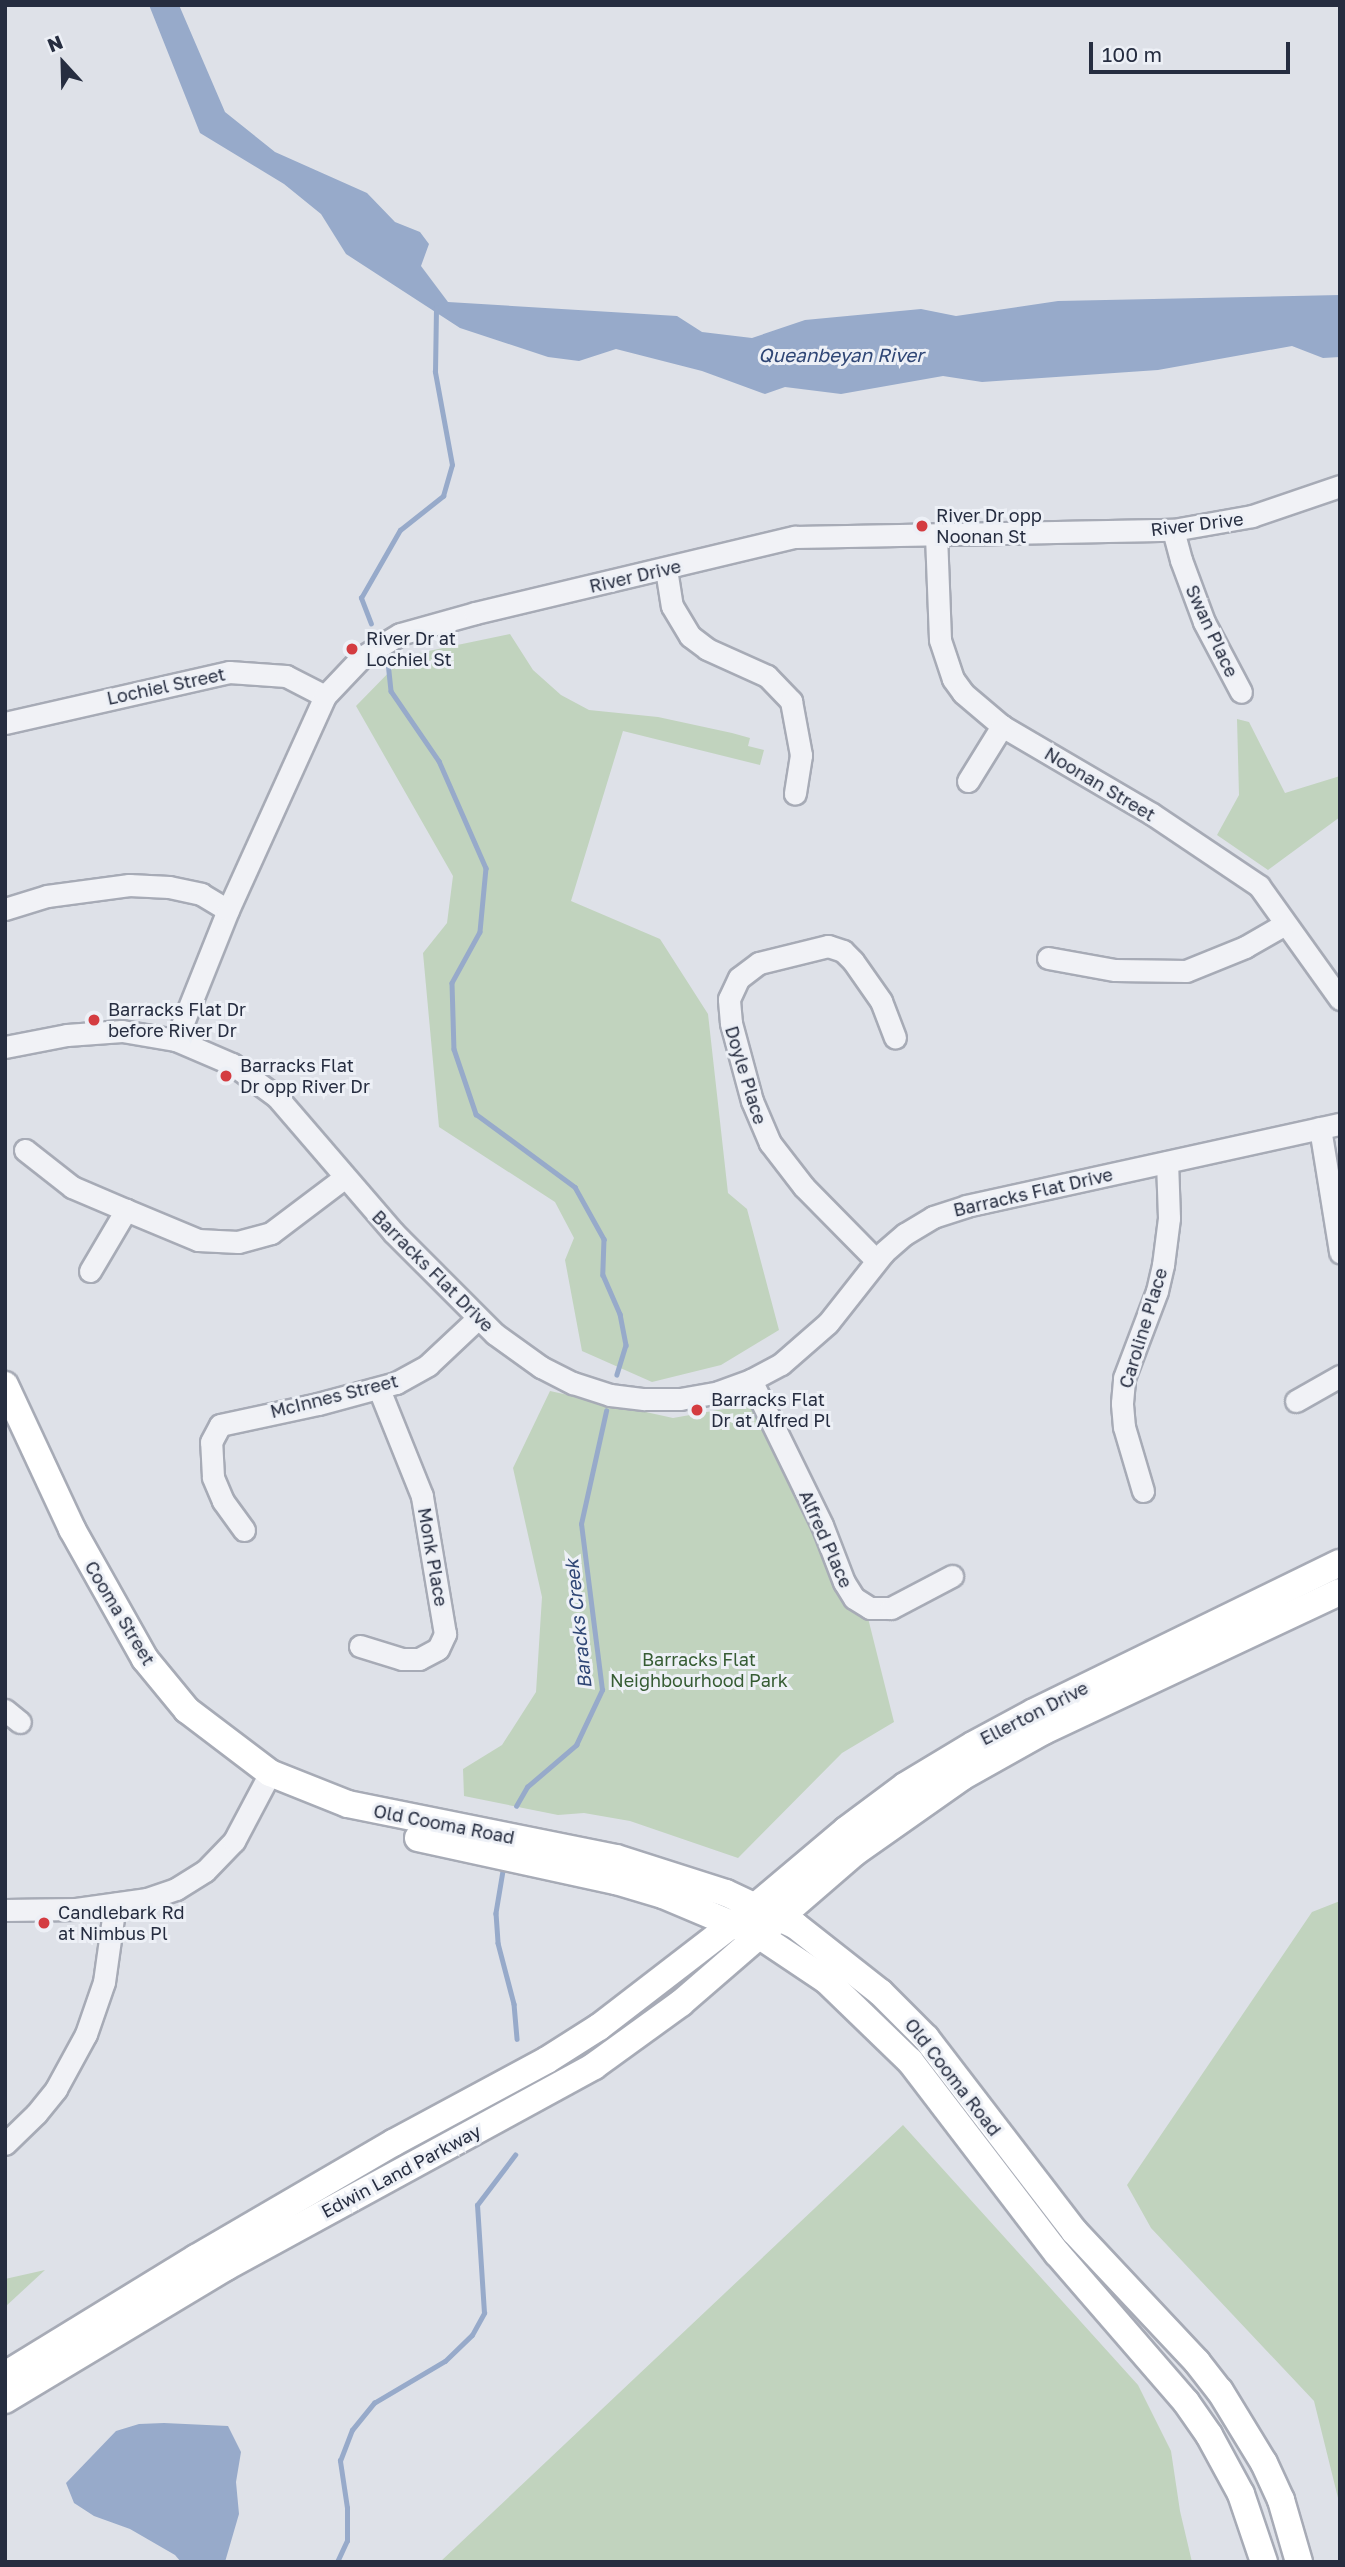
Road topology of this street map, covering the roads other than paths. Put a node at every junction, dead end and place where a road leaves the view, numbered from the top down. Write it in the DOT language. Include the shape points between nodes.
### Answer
graph roads {
  1 [pos="1340,486"];
  2 [pos="1173,530"];
  3 [pos="936,535"];
  4 [pos="666,569"];
  5 [pos="1241,692"];
  6 [pos="325,696"];
  7 [pos="5,723"];
  8 [pos="1002,726"];
  9 [pos="968,781"];
  10 [pos="795,794"];
  11 [pos="5,909"];
  12 [pos="228,910"];
  13 [pos="1285,924"];
  14 [pos="1048,958"];
  15 [pos="1340,999"];
  16 [pos="895,1037"];
  17 [pos="176,1040"];
  18 [pos="5,1047"];
  19 [pos="1330,1126"];
  20 [pos="25,1150"];
  21 [pos="1167,1162"];
  22 [pos="344,1178"];
  23 [pos="126,1210"];
  24 [pos="1340,1252"];
  25 [pos="876,1261"];
  26 [pos="90,1271"];
  27 [pos="477,1319"];
  28 [pos="1340,1376"];
  29 [pos="751,1380"];
  30 [pos="5,1385"];
  31 [pos="379,1389"];
  32 [pos="1296,1401"];
  33 [pos="1143,1490"];
  34 [pos="244,1530"];
  35 [pos="1340,1563"];
  36 [pos="952,1576"];
  37 [pos="1340,1592"];
  38 [pos="360,1646"];
  39 [pos="267,1779"];
  40 [pos="508,1847"];
  41 [pos="115,1904"];
  42 [pos="5,1910"];
  43 [pos="768,1912"];
  44 [pos="735,1923"];
  45 [pos="760,1936"];
  46 [pos="5,2144"];
  47 [pos="5,2375"];
  48 [pos="5,2400"];
  49 [pos="1264,2562"];
  50 [pos="1299,2562"];
  1 -- 2 [label="street, River Drive" via="1252,516"];
  2 -- 3 [label="street, River Drive"];
  2 -- 5 [label="street, Swan Place" via="1204,622"];
  3 -- 4 [label="street, River Drive" via="795,537"];
  3 -- 8 [label="street, Noonan Street" via="940,640 946,662 963,693"];
  4 -- 6 [label="street, River Drive" via="400,634 362,657"];
  4 -- 10 [label="street" via="672,606 690,636 707,649 767,676 791,701 802,754"];
  6 -- 7 [label="street, Lochiel Street" via="286,676 229,671"];
  6 -- 12 [label="street, River Drive"];
  8 -- 9 [label="street"];
  8 -- 13 [label="street, Noonan Street" via="1259,886"];
  11 -- 12 [label="street" via="47,896 129,885 201,894"];
  12 -- 17 [label="street, River Drive"];
  13 -- 14 [label="street" via="1245,947 1186,971 1115,971"];
  13 -- 15 [label="street, Noonan Street"];
  16 -- 25 [label="street, Doyle Place" via="881,1001 853,961 844,951 828,946 759,963 739,978 729,999 752,1101 770,1143 804,1187"];
  17 -- 18 [label="street, Barracks Flat Drive" via="109,1031"];
  17 -- 22 [label="street, Barracks Flat Drive" via="232,1063 263,1085"];
  19 -- 21 [label="street, Barracks Flat Drive"];
  19 -- 24 [label="street"];
  20 -- 23 [label="street" via="72,1187"];
  21 -- 25 [label="street, Barracks Flat Drive" via="946,1212 905,1234"];
  21 -- 33 [label="street, Caroline Place" via="1169,1218 1163,1265 1124,1378 1122,1403 1124,1427"];
  22 -- 23 [label="street" via="271,1233 238,1242 198,1240"];
  22 -- 27 [label="street, Barracks Flat Drive"];
  23 -- 26 [label="street"];
  25 -- 29 [label="street, Barracks Flat Drive" via="812,1339"];
  27 -- 29 [label="street, Barracks Flat Drive" via="541,1367 610,1395 680,1399"];
  27 -- 31 [label="street, McInnes Street" via="428,1365"];
  28 -- 32 [label="street"];
  29 -- 36 [label="street, Alfred Place" via="853,1598 870,1608 891,1608"];
  30 -- 39 [label="main road, Cooma Street" via="72,1529 145,1659 187,1710"];
  31 -- 34 [label="street, McInnes Street" via="220,1425 210,1453 213,1477"];
  31 -- 38 [label="street, Monk Place" via="422,1496 445,1634 438,1650 419,1659 402,1659"];
  35 -- 43 [label="main road, Ellerton Drive" via="1046,1706 905,1786 846,1830"];
  37 -- 43 [label="main road, Ellerton Drive" via="1003,1753"];
  39 -- 40 [label="main road, Old Cooma Road" via="387,1831"];
  39 -- 41 [label="street" via="234,1841 205,1871 160,1895"];
  40 -- 43 [label="main road, Old Cooma Road" via="660,1870"];
  40 -- 44 [label="main road, Old Cooma Road" via="663,1895"];
  41 -- 42 [label="street" via="34,1912"];
  41 -- 46 [label="street" via="104,1982 86,2034 56,2088"];
  43 -- 44 [label="main road, Edwin Land Parkway"];
  43 -- 45 [label="main road, Edwin Land Parkway"];
  43 -- 50 [label="main road, Old Cooma Road" via="845,1962 912,2022 1073,2231 1197,2362 1264,2463 1281,2500"];
  44 -- 45 [label="main road, Old Cooma Road"];
  44 -- 47 [label="main road, Edwin Land Parkway" via="653,1988 547,2060 393,2143"];
  45 -- 48 [label="main road, Edwin Land Parkway" via="681,2003 594,2066 226,2267"];
  45 -- 49 [label="main road, Old Cooma Road" via="826,1980 910,2061 1057,2253 1186,2402 1241,2494"];
}
